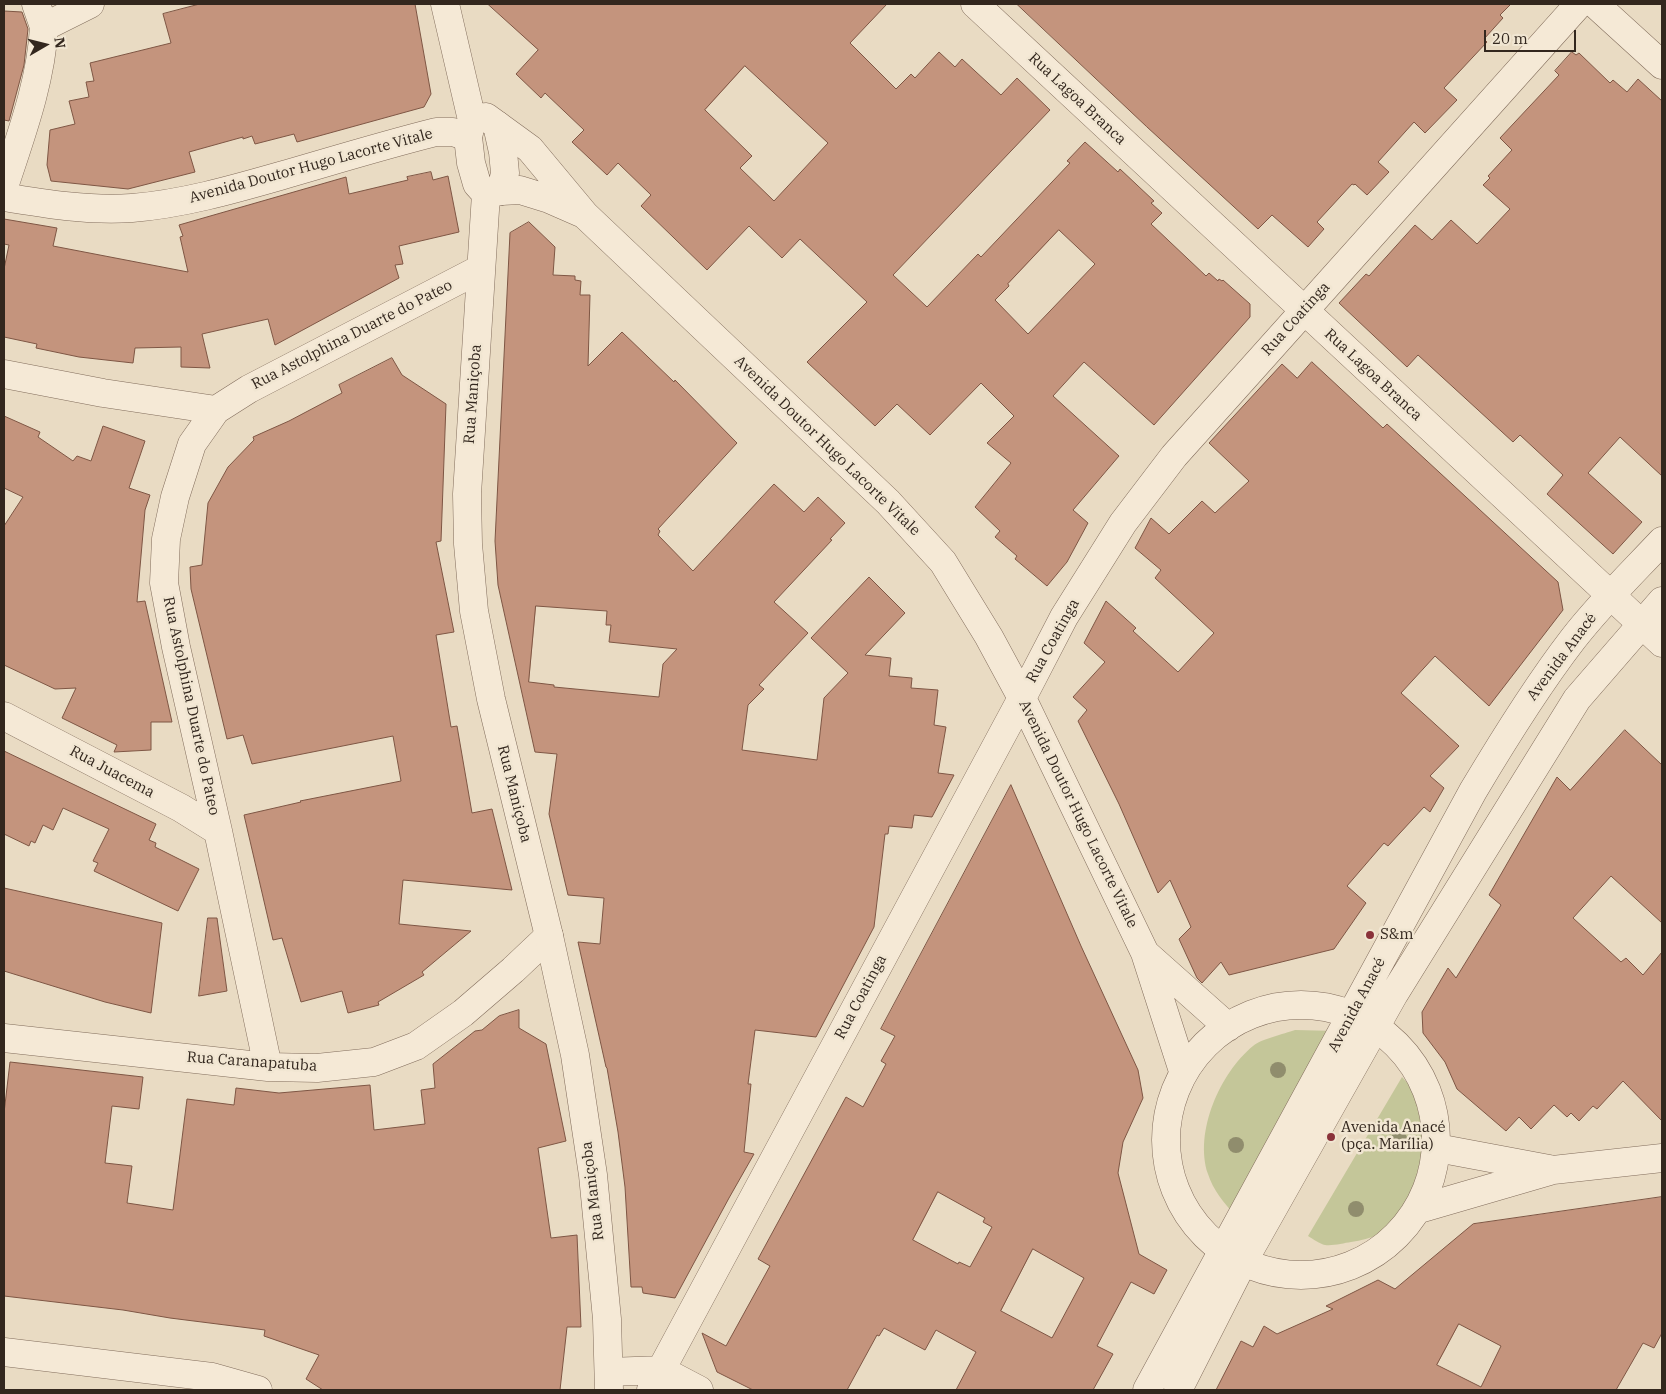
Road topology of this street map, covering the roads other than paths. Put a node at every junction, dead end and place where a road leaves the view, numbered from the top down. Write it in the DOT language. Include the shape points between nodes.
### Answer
graph roads {
  1 [pos="90,4"];
  2 [pos="445,4"];
  3 [pos="975,4"];
  4 [pos="1579,4"];
  5 [pos="1595,4"];
  6 [pos="40,16"];
  7 [pos="1662,65"];
  8 [pos="479,127"];
  9 [pos="4,187"];
  10 [pos="493,193"];
  11 [pos="4,197"];
  12 [pos="585,215"];
  13 [pos="480,269"];
  14 [pos="1304,310"];
  15 [pos="4,374"];
  16 [pos="216,410"];
  17 [pos="1662,541"];
  18 [pos="1610,595"];
  19 [pos="1662,601"];
  20 [pos="1642,624"];
  21 [pos="1662,643"];
  22 [pos="1022,698"];
  23 [pos="4,716"];
  24 [pos="218,831"];
  25 [pos="549,936"];
  26 [pos="1145,953"];
  27 [pos="1363,1022"];
  28 [pos="1228,1027"];
  29 [pos="4,1038"];
  30 [pos="268,1066"];
  31 [pos="1183,1071"];
  32 [pos="1437,1148"];
  33 [pos="1662,1158"];
  34 [pos="1553,1170"];
  35 [pos="1419,1209"];
  36 [pos="1234,1255"];
  37 [pos="4,1352"];
  38 [pos="656,1380"];
  39 [pos="609,1381"];
  40 [pos="258,1390"];
  41 [pos="698,1390"];
  42 [pos="1147,1390"];
  43 [pos="1178,1390"];
  1 -- 6 [label="street"];
  2 -- 8 [label="street"];
  3 -- 14 [label="street, Rua Lagoa Branca"];
  4 -- 14 [label="street, Rua Coatinga"];
  5 -- 7 [label="street"];
  6 -- 9 [label="street" via="43,52"];
  8 -- 10 [label="street" via="471,163 477,184"];
  8 -- 11 [label="street, Avenida Doutor Hugo Lacorte Vitale" via="436,132 236,188 149,206 88,208"];
  8 -- 12 [label="street, Avenida Doutor Hugo Lacorte Vitale" via="530,149"];
  10 -- 12 [label="street, Avenida Doutor Hugo Lacorte Vitale" via="520,190"];
  10 -- 13 [label="street, Rua Maniçoba"];
  12 -- 22 [label="street, Avenida Doutor Hugo Lacorte Vitale" via="888,502 937,555 989,637"];
  13 -- 16 [label="street, Rua Astolphina Duarte do Pateo" via="249,389"];
  13 -- 25 [label="street, Rua Maniçoba" via="467,494 474,611 491,699"];
  14 -- 18 [label="street, Rua Lagoa Branca"];
  14 -- 22 [label="street, Rua Coatinga" via="1174,456 1123,523 1064,617"];
  15 -- 16 [label="street"];
  16 -- 24 [label="street, Rua Astolphina Duarte do Pateo" via="192,444 176,497 166,539 164,583"];
  17 -- 18 [label="street, Avenida Anacé"];
  18 -- 20 [label="street, Rua Lagoa Branca"];
  18 -- 27 [label="street, Avenida Anacé" via="1524,707 1473,791"];
  19 -- 20 [label="street, Avenida Anacé"];
  20 -- 21 [label="street, Rua Lagoa Branca"];
  20 -- 27 [label="street, Avenida Anacé" via="1577,699"];
  22 -- 26 [label="street, Avenida Doutor Hugo Lacorte Vitale"];
  22 -- 38 [label="street, Rua Coatinga"];
  23 -- 24 [label="street, Rua Juacema" via="181,808"];
  24 -- 30 [label="street, Rua Astolphina Duarte do Pateo"];
  25 -- 30 [label="street, Rua Caranapatuba" via="464,1012 416,1046 374,1062 318,1068"];
  25 -- 39 [label="street, Rua Maniçoba" via="575,1055 592,1166 607,1319"];
  26 -- 28 [label="street, Avenida Doutor Hugo Lacorte Vitale"];
  26 -- 31 [label="street, Avenida Doutor Hugo Lacorte Vitale"];
  27 -- 28 [label="street" via="1328,1007 1286,1005 1245,1016"];
  27 -- 32 [label="street" via="1402,1049 1425,1085 1436,1126"];
  27 -- 36 [label="street, Avenida Anacé"];
  28 -- 31 [label="street" via="1210,1039"];
  29 -- 30 [label="street, Rua Caranapatuba"];
  31 -- 36 [label="street" via="1169,1112 1166,1154 1177,1196 1200,1231"];
  32 -- 34 [label="street"];
  32 -- 35 [label="street"];
  33 -- 34 [label="street"];
  34 -- 35 [label="street"];
  35 -- 36 [label="street" via="1392,1242 1357,1265 1316,1276 1273,1274"];
  36 -- 42 [label="street, Avenida Anacé"];
  36 -- 43 [label="street, Avenida Anacé"];
  37 -- 40 [label="street" via="212,1377"];
  38 -- 39 [label="street"];
  38 -- 41 [label="street"];
}
